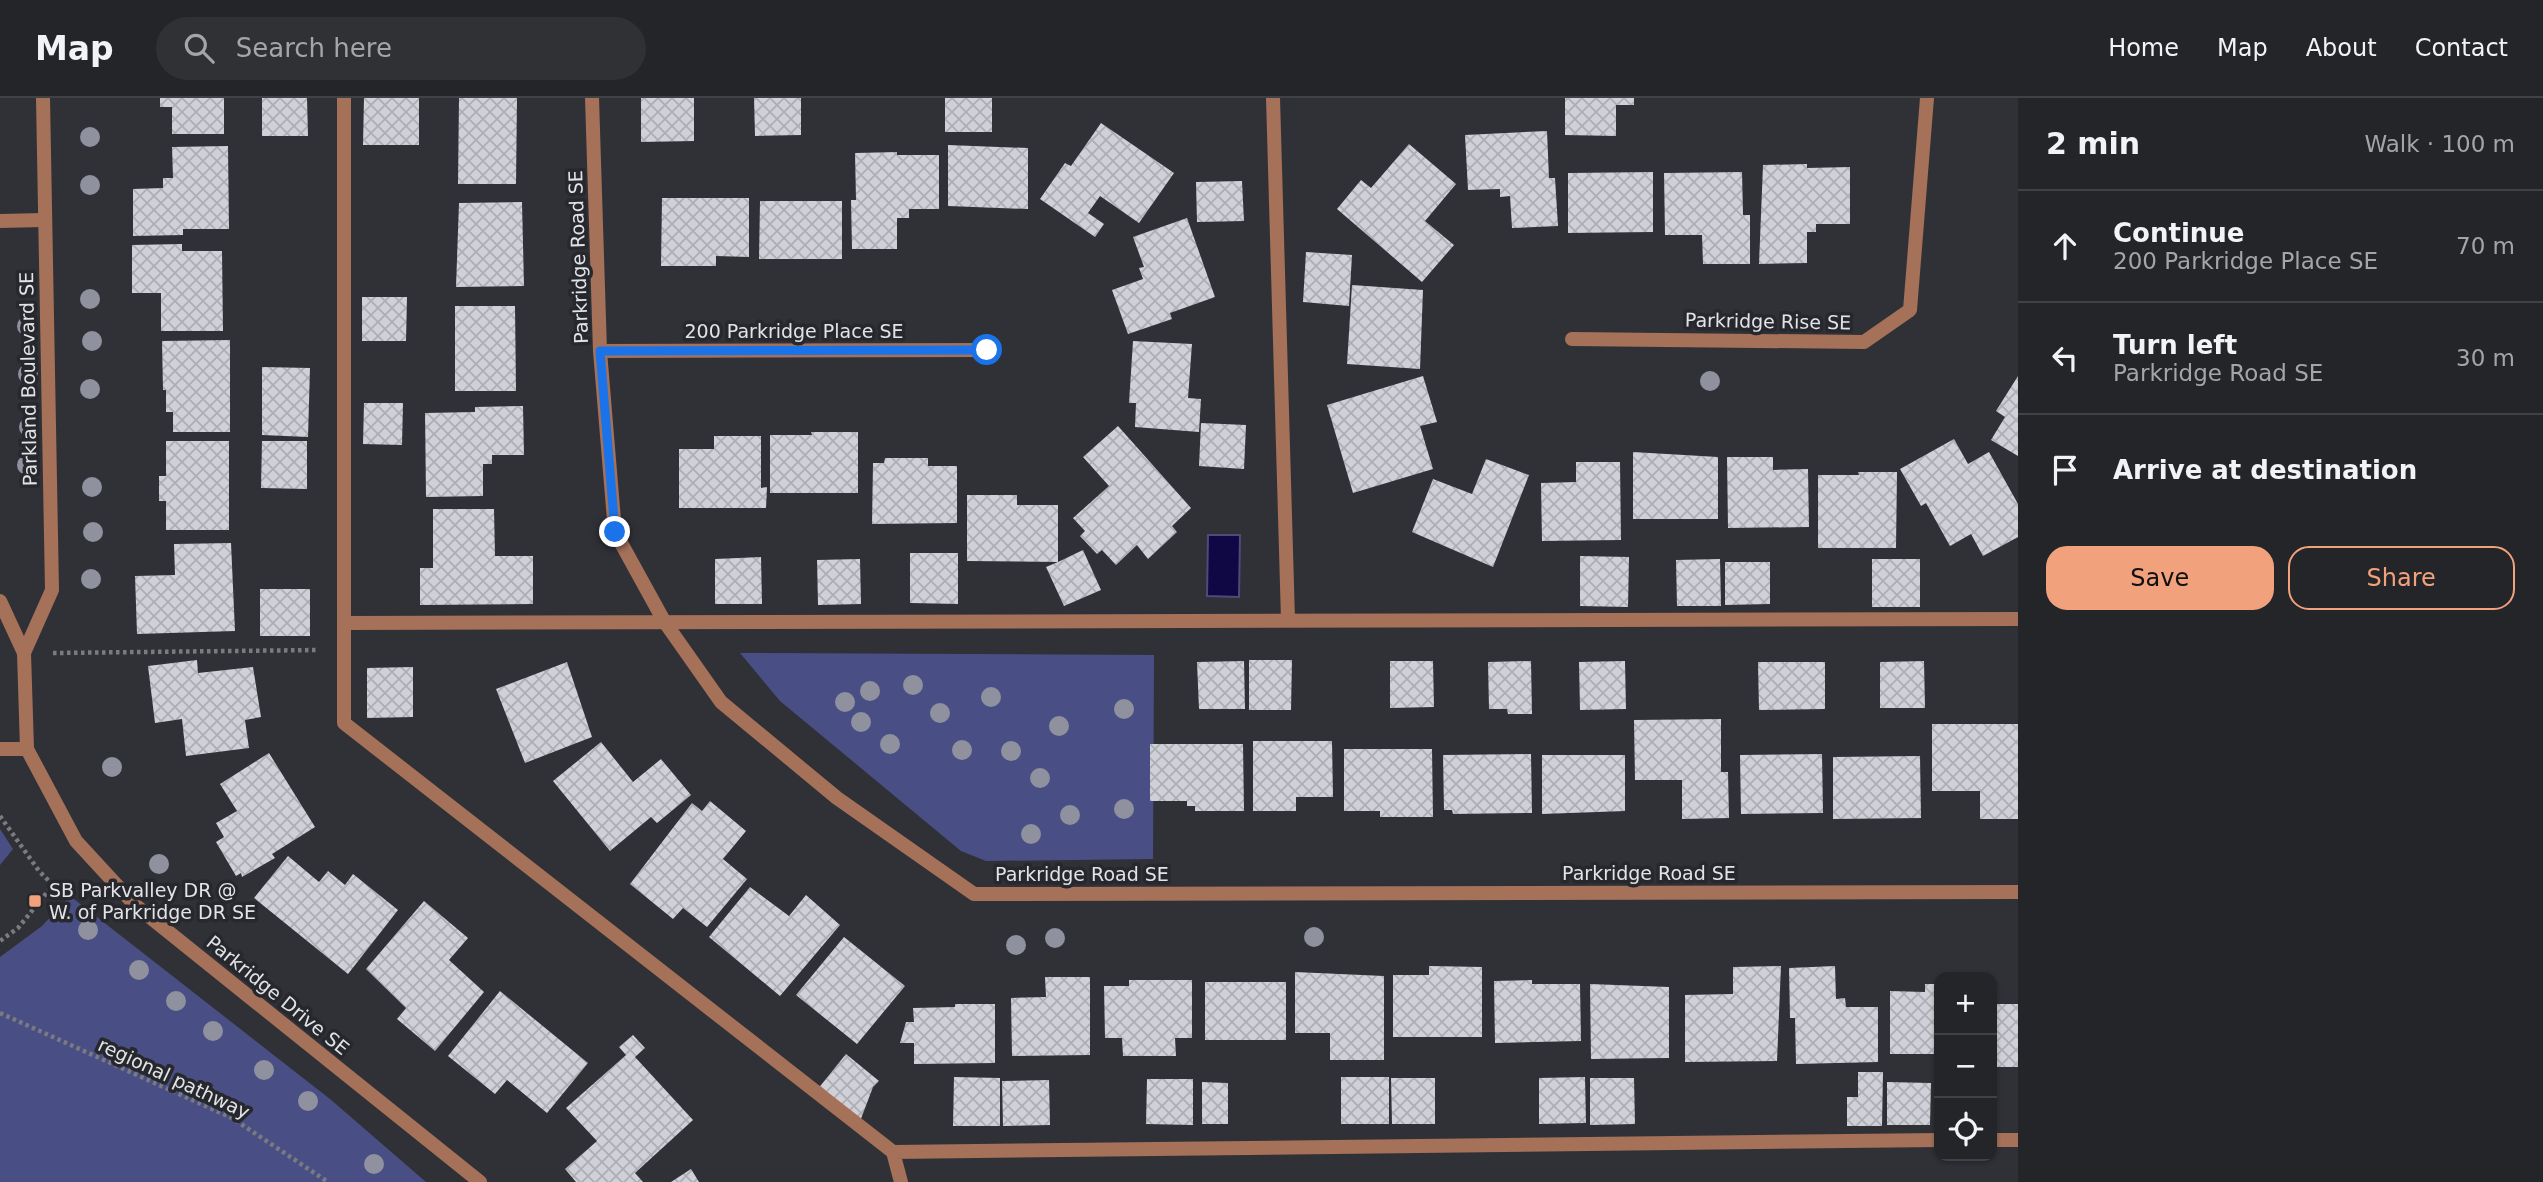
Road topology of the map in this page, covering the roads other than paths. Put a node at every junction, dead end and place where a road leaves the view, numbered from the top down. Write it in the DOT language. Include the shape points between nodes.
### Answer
graph roads {
  1 [pos="43,98"];
  2 [pos="344,98"];
  3 [pos="592,98"];
  4 [pos="1273,98"];
  5 [pos="1927,98"];
  6 [pos="43,220"];
  7 [pos="0,221"];
  8 [pos="1572,338"];
  9 [pos="987,350"];
  10 [pos="600,351"];
  11 [pos="0,601"];
  12 [pos="2018,619"];
  13 [pos="1288,620"];
  14 [pos="664,621"];
  15 [pos="344,623"];
  16 [pos="24,653"];
  17 [pos="0,749"];
  18 [pos="27,749"];
  19 [pos="2018,892"];
  20 [pos="2018,1139"];
  21 [pos="1934,1140"];
  22 [pos="1997,1140"];
  23 [pos="893,1152"];
  24 [pos="480,1182"];
  25 [pos="901,1182"];
  1 -- 6 [label="street, Parkland Boulevard SE"];
  2 -- 15 [label="street"];
  3 -- 10 [label="street, Parkridge Road SE"];
  4 -- 13 [label="street"];
  5 -- 8 [label="street, Parkridge Rise SE" via="1910,310 1864,342"];
  6 -- 7 [label="street"];
  6 -- 16 [label="street, Parkland Boulevard SE" via="52,590"];
  9 -- 10 [label="street, 200 Parkridge Place SE"];
  10 -- 14 [label="street, Parkridge Road SE" via="615,532"];
  11 -- 16 [label="street, Parkland Boulevard SE"];
  12 -- 13 [label="street"];
  13 -- 14 [label="street"];
  14 -- 15 [label="street"];
  14 -- 19 [label="street, Parkridge Road SE" via="721,702 837,799 974,894"];
  15 -- 23 [label="street" via="344,723"];
  16 -- 18 [label="street, Parkland Boulevard SE"];
  17 -- 18 [label="street"];
  18 -- 24 [label="street, Parkridge Drive SE" via="76,841 135,905"];
  20 -- 22 [label="street"];
  21 -- 23 [label="street"];
  23 -- 25 [label="street"];
}
